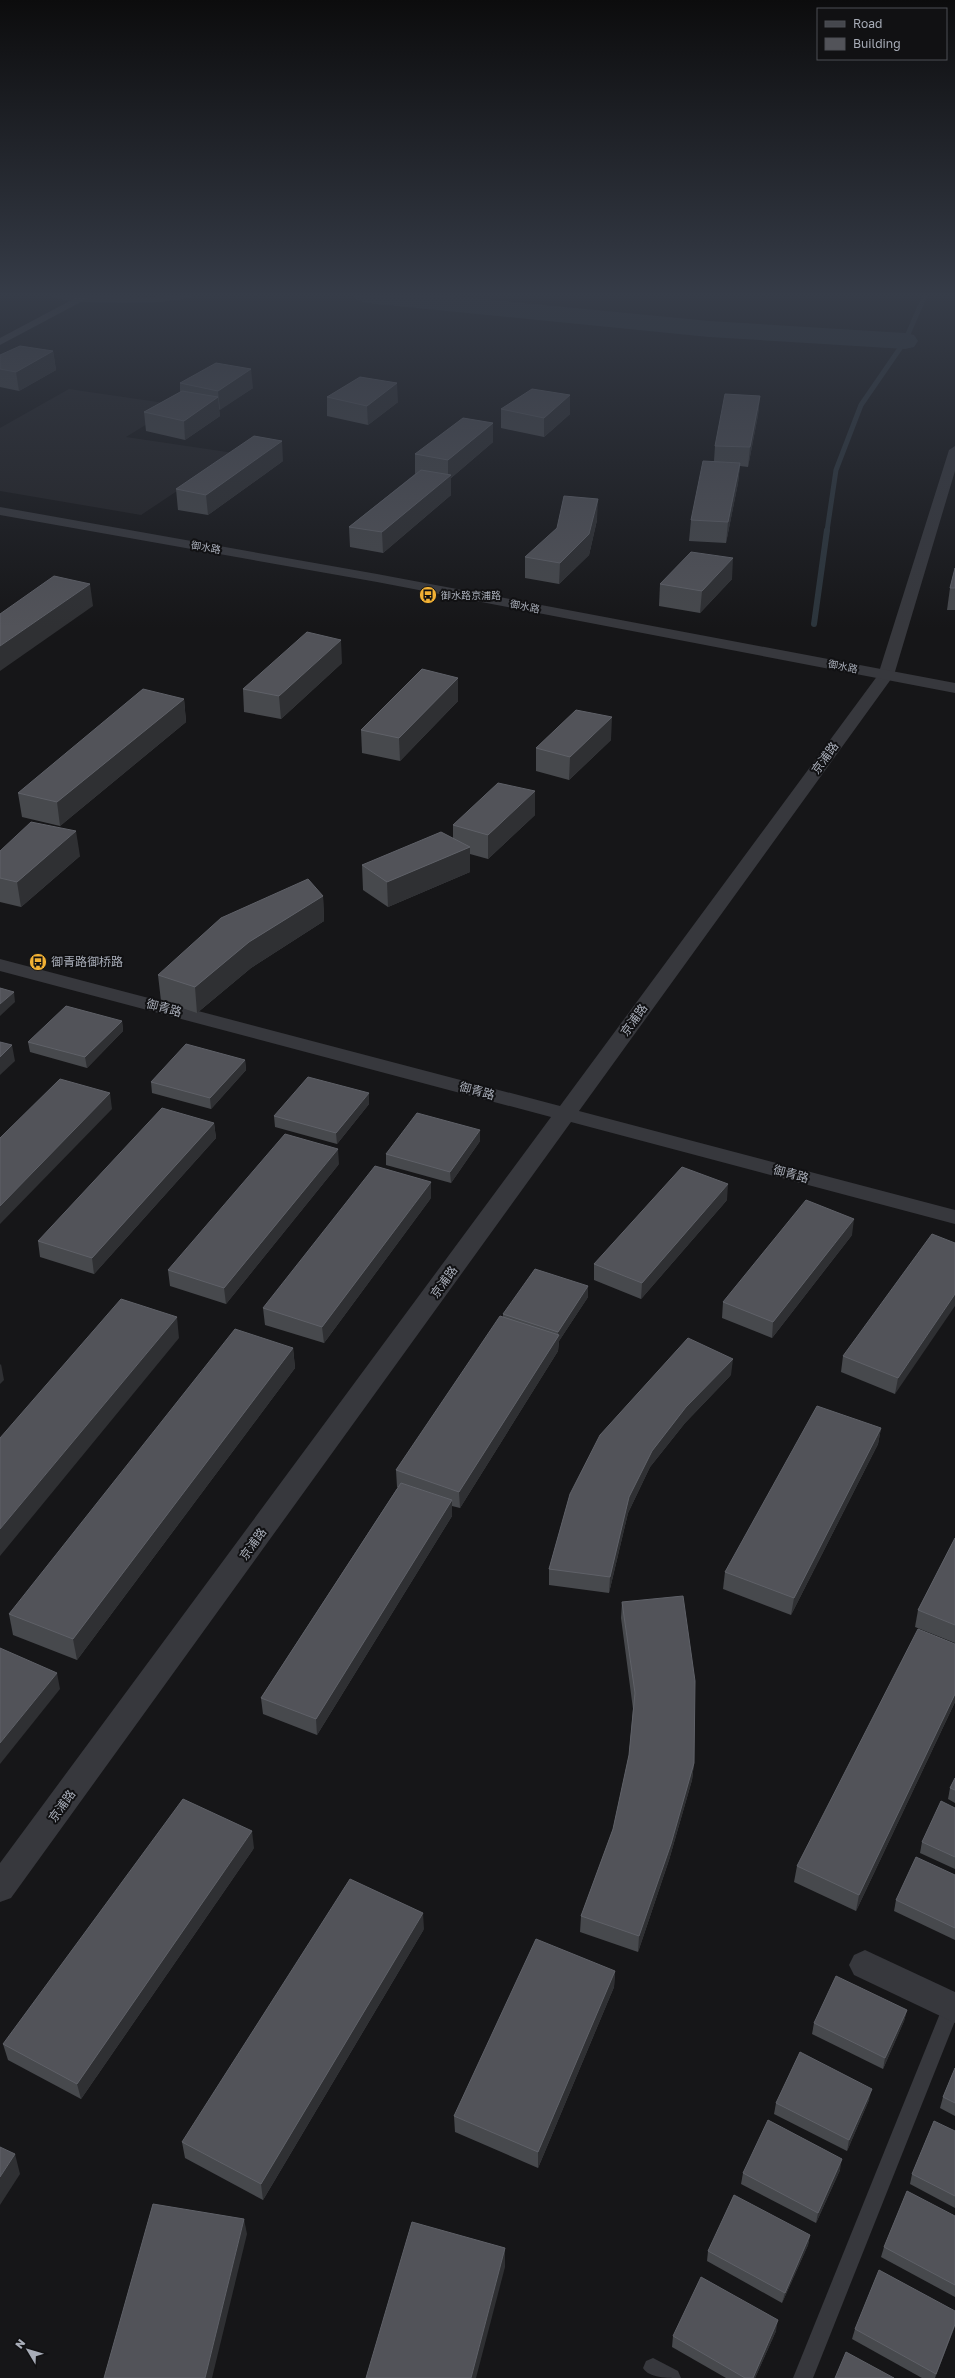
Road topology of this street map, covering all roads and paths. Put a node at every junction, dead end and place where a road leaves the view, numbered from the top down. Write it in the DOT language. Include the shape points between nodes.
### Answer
graph roads {
  1 [pos="955,450"];
  2 [pos="0,511"];
  3 [pos="886,675"];
  4 [pos="955,688"];
  5 [pos="0,965"];
  6 [pos="566,1114"];
  7 [pos="955,1217"];
  8 [pos="0,1888"];
  9 [pos="865,1965"];
  10 [pos="954,2007"];
  11 [pos="653,2368"];
  12 [pos="671,2378"];
  13 [pos="803,2378"];
  1 -- 3 [label="street, 京浦路"];
  2 -- 3 [label="street, 御水路" via="377,578"];
  3 -- 4 [label="street, 御水路"];
  3 -- 6 [label="street, 京浦路"];
  5 -- 6 [label="street, 御青路"];
  6 -- 7 [label="street, 御青路"];
  6 -- 8 [label="street, 京浦路"];
  9 -- 10 [label="street"];
  10 -- 13 [label="lane"];
  11 -- 12 [label="lane"];
}
